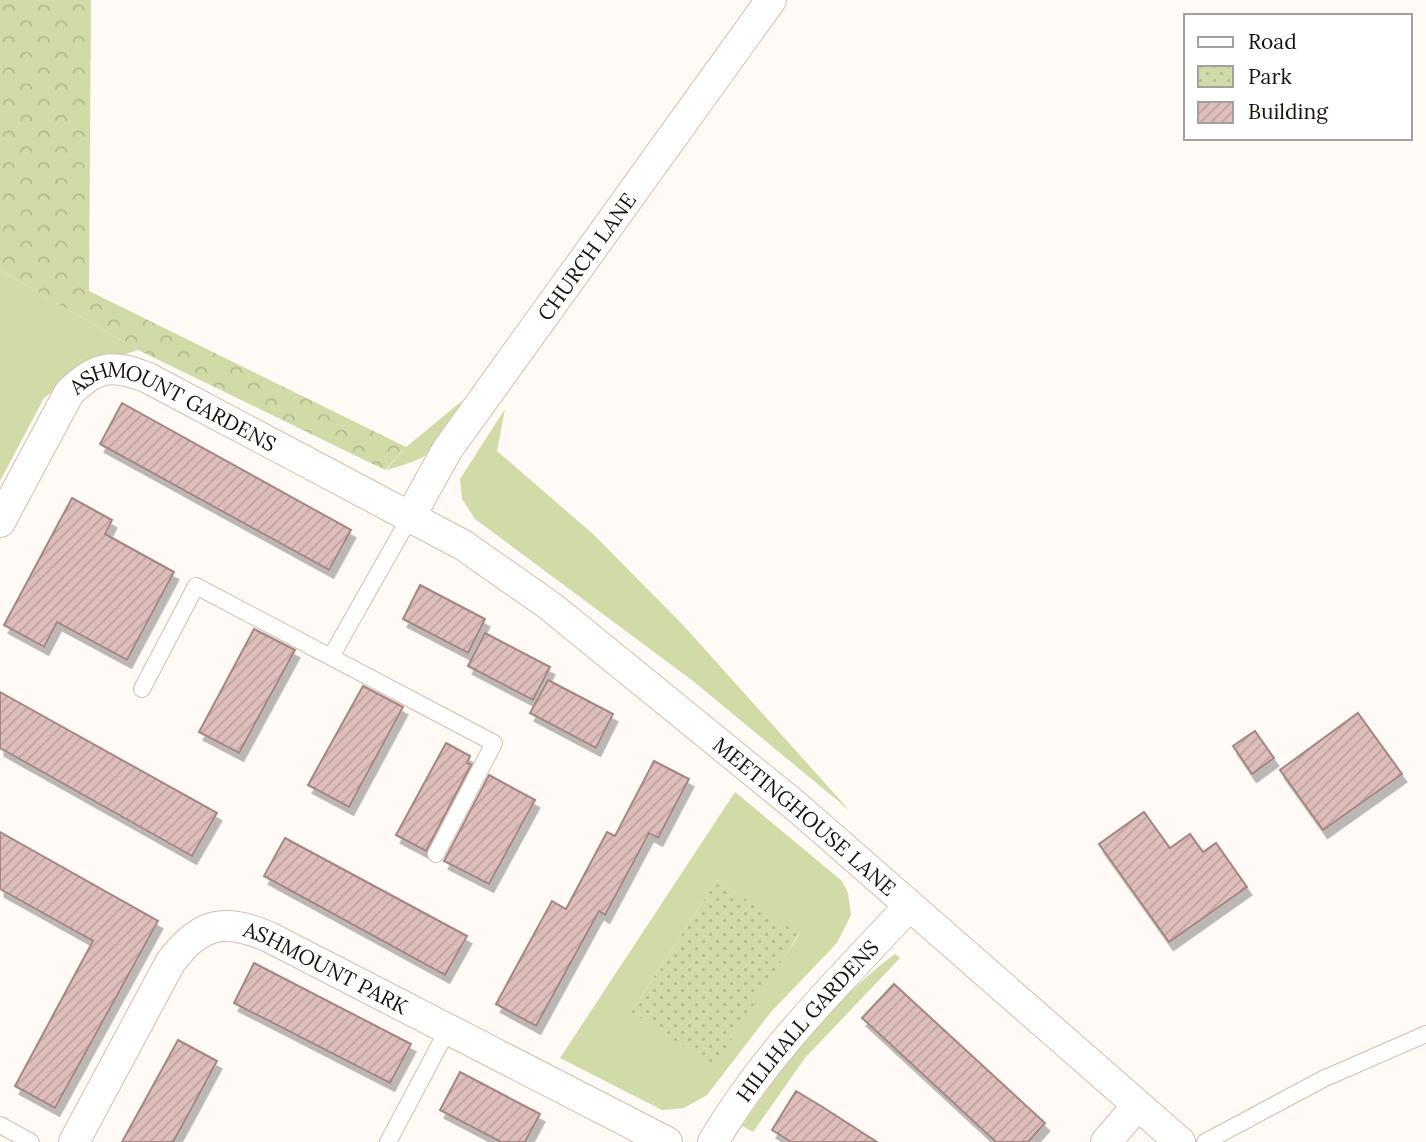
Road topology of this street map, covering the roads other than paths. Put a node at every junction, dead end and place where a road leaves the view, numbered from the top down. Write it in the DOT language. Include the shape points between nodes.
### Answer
graph roads {
  1 [pos="771,0"];
  2 [pos="410,517"];
  3 [pos="0,522"];
  4 [pos="332,656"];
  5 [pos="142,689"];
  6 [pos="436,854"];
  7 [pos="909,906"];
  8 [pos="448,1029"];
  9 [pos="1426,1034"];
  10 [pos="1137,1106"];
  11 [pos="0,1125"];
  12 [pos="31,1142"];
  13 [pos="74,1142"];
  14 [pos="388,1142"];
  15 [pos="667,1142"];
  16 [pos="713,1142"];
  17 [pos="1106,1142"];
  18 [pos="1180,1142"];
  19 [pos="1205,1142"];
  1 -- 2 [label="street, CHURCH LANE" via="447,450"];
  2 -- 3 [label="street, ASHMOUNT GARDENS" via="148,378 108,368 94,372 69,393"];
  2 -- 4 [label="lane"];
  2 -- 7 [label="street, MEETINGHOUSE LANE" via="463,545 550,606 746,763"];
  4 -- 5 [label="lane" via="196,586"];
  4 -- 6 [label="lane" via="494,743"];
  7 -- 10 [label="street, MEETINGHOUSE LANE"];
  7 -- 16 [label="street, HILLHALL GARDENS" via="786,1037"];
  8 -- 13 [label="street, ASHMOUNT PARK" via="246,927 202,930 184,943 170,963"];
  8 -- 14 [label="lane"];
  8 -- 15 [label="street, ASHMOUNT PARK"];
  9 -- 19 [label="lane" via="1323,1079"];
  10 -- 17 [label="street"];
  10 -- 18 [label="street, MEETINGHOUSE LANE"];
  11 -- 12 [label="lane"];
}
